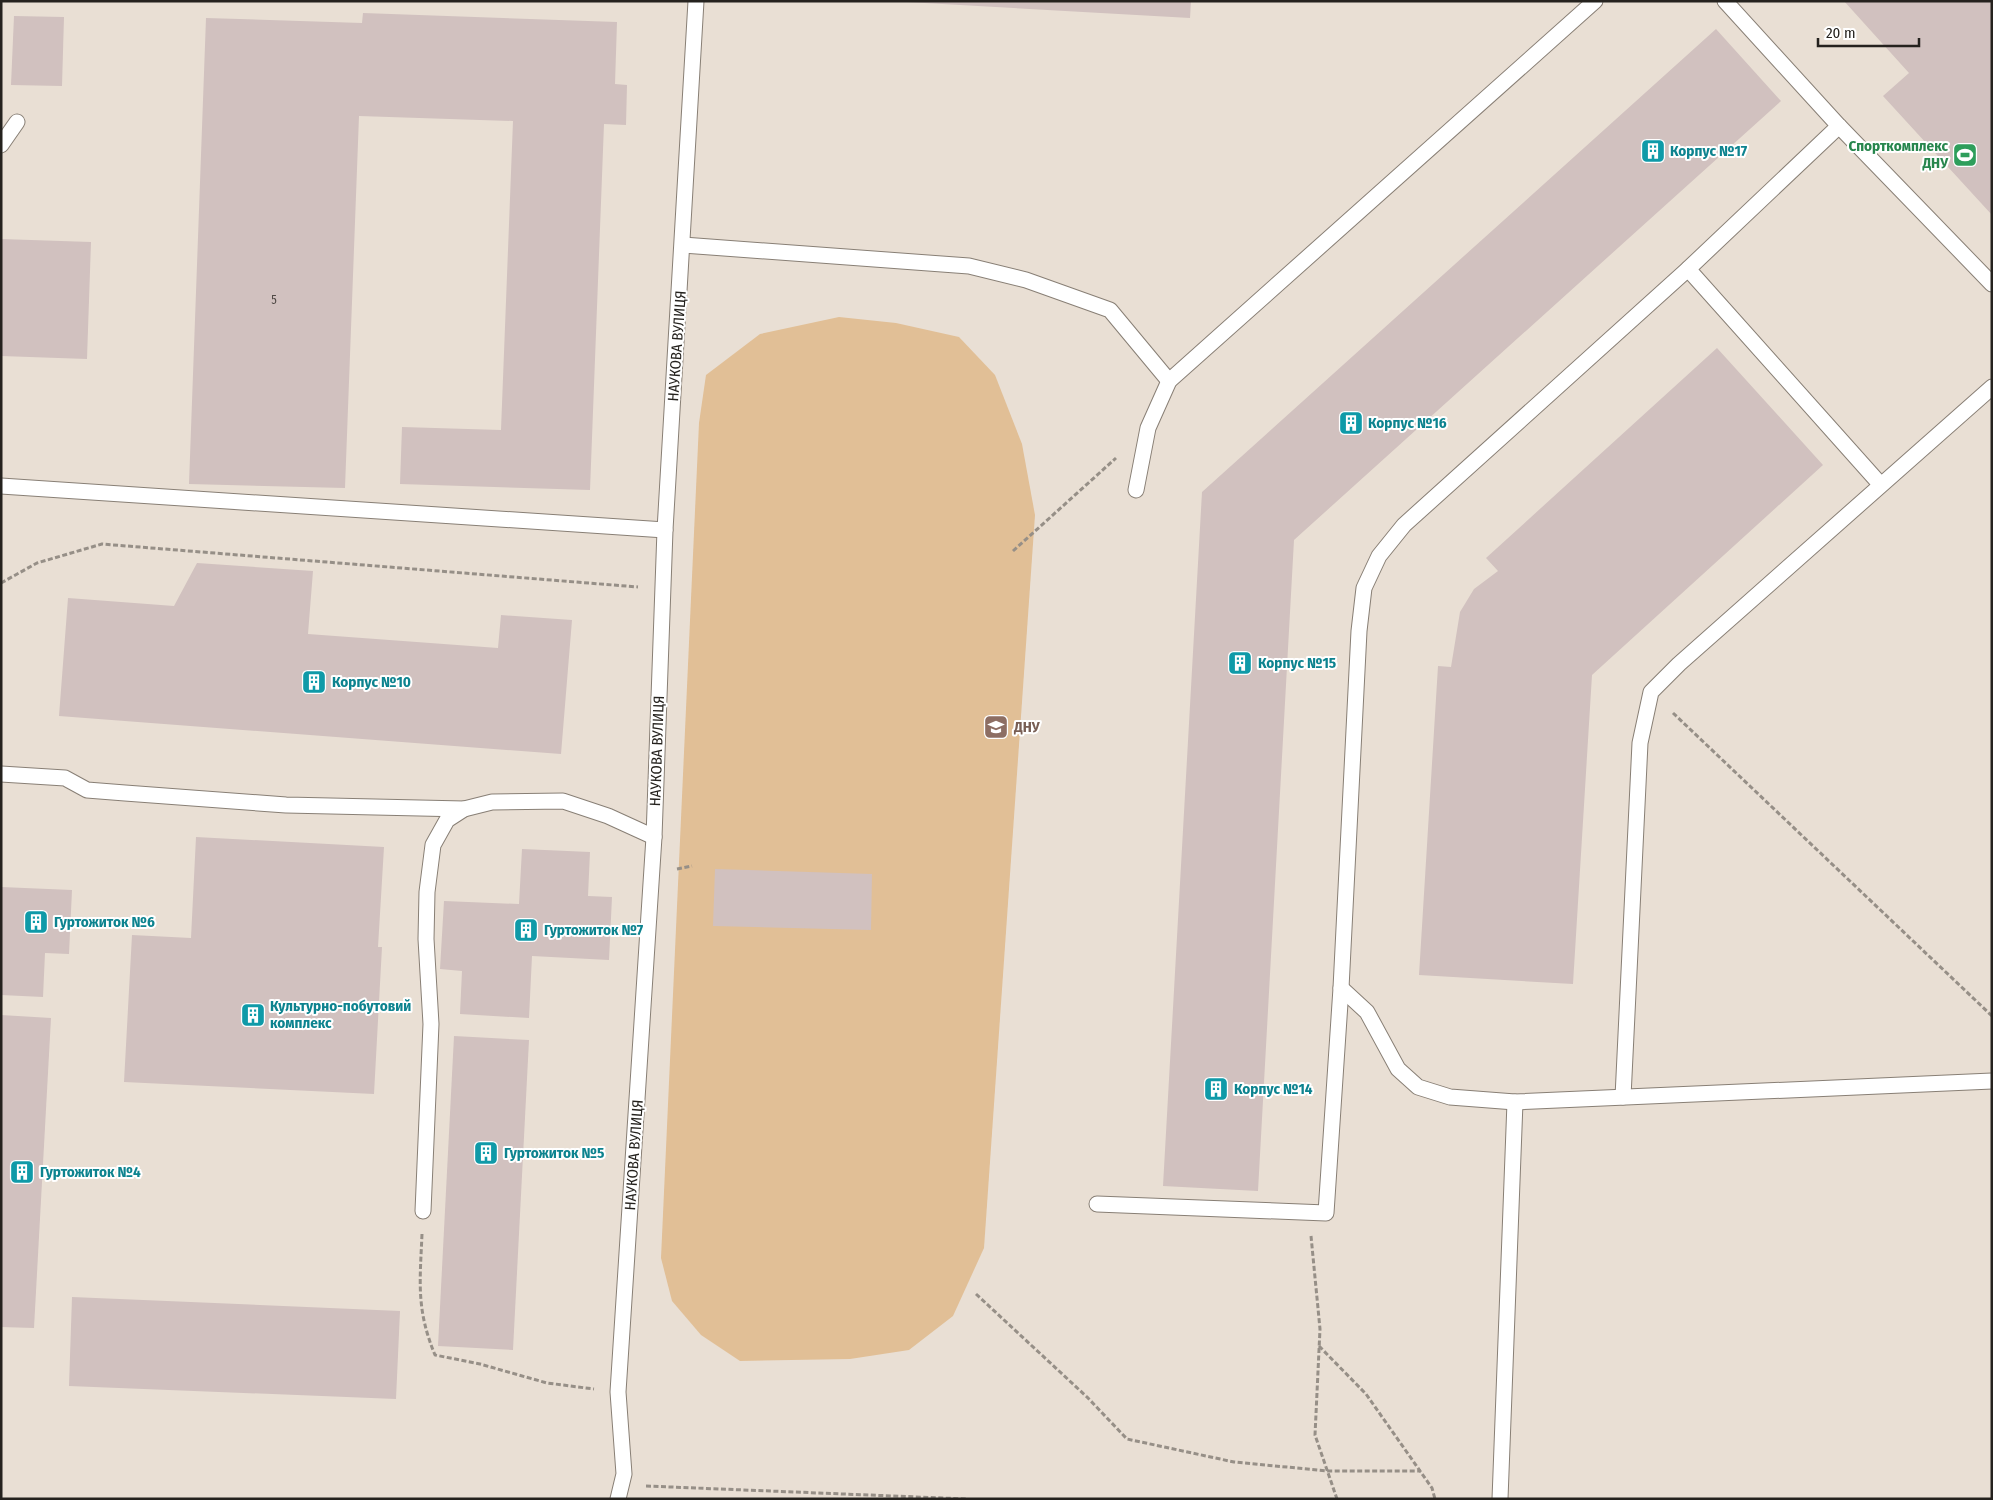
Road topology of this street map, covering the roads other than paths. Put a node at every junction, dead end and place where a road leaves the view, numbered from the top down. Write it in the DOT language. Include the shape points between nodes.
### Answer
graph roads {
  1 [pos="696,1"];
  2 [pos="1595,1"];
  3 [pos="1725,1"];
  4 [pos="17,122"];
  5 [pos="1839,126"];
  6 [pos="1,145"];
  7 [pos="684,245"];
  8 [pos="1688,269"];
  9 [pos="1992,284"];
  10 [pos="1169,381"];
  11 [pos="1992,387"];
  12 [pos="1880,484"];
  13 [pos="1,486"];
  14 [pos="1136,490"];
  15 [pos="665,530"];
  16 [pos="1,774"];
  17 [pos="464,808"];
  18 [pos="654,837"];
  19 [pos="1341,988"];
  20 [pos="1992,1081"];
  21 [pos="1624,1097"];
  22 [pos="1515,1102"];
  23 [pos="1097,1204"];
  24 [pos="423,1211"];
  25 [pos="620,1492"];
  26 [pos="1500,1499"];
  1 -- 7 [label="lane, НАУКОВА ВУЛИЦЯ"];
  2 -- 10 [label="lane"];
  3 -- 5 [label="lane"];
  4 -- 6 [label="lane"];
  5 -- 8 [label="lane"];
  5 -- 9 [label="lane"];
  7 -- 10 [label="lane" via="969,266 1026,280 1110,310"];
  7 -- 15 [label="lane, НАУКОВА ВУЛИЦЯ"];
  8 -- 12 [label="lane"];
  8 -- 19 [label="lane" via="1404,525 1379,556 1364,588 1359,631"];
  10 -- 14 [label="lane" via="1148,428"];
  11 -- 12 [label="lane"];
  12 -- 21 [label="lane" via="1651,692 1640,743"];
  13 -- 15 [label="lane"];
  15 -- 18 [label="lane, НАУКОВА ВУЛИЦЯ"];
  16 -- 17 [label="lane" via="64,778 87,790 135,794 286,805"];
  17 -- 18 [label="lane" via="492,802 563,801 608,816"];
  17 -- 24 [label="lane" via="447,820 433,845 427,892 431,1024"];
  18 -- 25 [label="lane, НАУКОВА ВУЛИЦЯ" via="618,1392 624,1474"];
  19 -- 22 [label="lane" via="1367,1012 1398,1069 1418,1087 1450,1097"];
  19 -- 23 [label="lane" via="1326,1213"];
  20 -- 21 [label="lane"];
  21 -- 22 [label="lane"];
  22 -- 26 [label="lane"];
}
